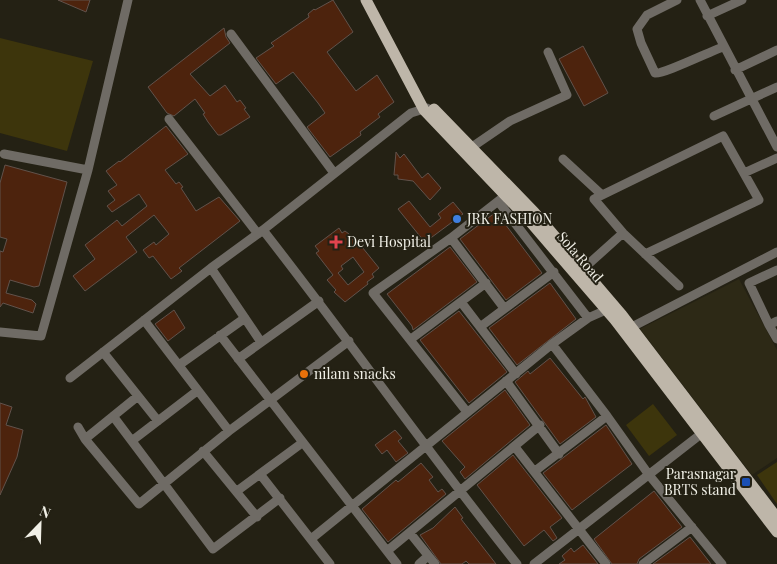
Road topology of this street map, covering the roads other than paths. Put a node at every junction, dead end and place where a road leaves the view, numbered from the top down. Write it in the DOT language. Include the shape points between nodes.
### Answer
graph roads {
  1 [pos="128,0"];
  2 [pos="366,0"];
  3 [pos="374,0"];
  4 [pos="677,0"];
  5 [pos="700,0"];
  6 [pos="742,0"];
  7 [pos="707,16"];
  8 [pos="231,34"];
  9 [pos="723,47"];
  10 [pos="777,50"];
  11 [pos="548,52"];
  12 [pos="735,70"];
  13 [pos="777,87"];
  14 [pos="752,100"];
  15 [pos="428,107"];
  16 [pos="714,116"];
  17 [pos="169,118"];
  18 [pos="774,133"];
  19 [pos="472,147"];
  20 [pos="777,147"];
  21 [pos="4,154"];
  22 [pos="777,158"];
  23 [pos="563,159"];
  24 [pos="88,170"];
  25 [pos="744,173"];
  26 [pos="334,174"];
  27 [pos="602,195"];
  28 [pos="503,200"];
  29 [pos="261,232"];
  30 [pos="623,233"];
  31 [pos="451,238"];
  32 [pos="777,252"];
  33 [pos="645,254"];
  34 [pos="211,268"];
  35 [pos="582,269"];
  36 [pos="777,270"];
  37 [pos="554,272"];
  38 [pos="486,283"];
  39 [pos="679,286"];
  40 [pos="319,301"];
  41 [pos="461,302"];
  42 [pos="504,308"];
  43 [pos="606,310"];
  44 [pos="245,318"];
  45 [pos="588,318"];
  46 [pos="144,320"];
  47 [pos="773,323"];
  48 [pos="480,327"];
  49 [pos="627,329"];
  50 [pos="0,332"];
  51 [pos="220,335"];
  52 [pos="410,339"];
  53 [pos="777,339"];
  54 [pos="349,341"];
  55 [pos="261,342"];
  56 [pos="552,344"];
  57 [pos="103,352"];
  58 [pos="238,359"];
  59 [pos="179,365"];
  60 [pos="516,374"];
  61 [pos="70,378"];
  62 [pos="506,381"];
  63 [pos="197,391"];
  64 [pos="138,396"];
  65 [pos="270,401"];
  66 [pos="467,412"];
  67 [pos="113,416"];
  68 [pos="607,416"];
  69 [pos="158,421"];
  70 [pos="540,425"];
  71 [pos="78,427"];
  72 [pos="229,431"];
  73 [pos="701,434"];
  74 [pos="85,439"];
  75 [pos="133,440"];
  76 [pos="302,443"];
  77 [pos="426,444"];
  78 [pos="515,447"];
  79 [pos="203,451"];
  80 [pos="559,454"];
  81 [pos="535,471"];
  82 [pos="260,474"];
  83 [pos="648,475"];
  84 [pos="164,483"];
  85 [pos="236,491"];
  86 [pos="460,492"];
  87 [pos="280,498"];
  88 [pos="352,506"];
  89 [pos="257,516"];
  90 [pos="777,518"];
  91 [pos="692,527"];
  92 [pos="579,529"];
  93 [pos="777,532"];
  94 [pos="410,533"];
  95 [pos="311,539"];
  96 [pos="387,551"];
  97 [pos="428,556"];
  98 [pos="330,564"];
  99 [pos="396,564"];
  100 [pos="419,564"];
  101 [pos="435,564"];
  102 [pos="517,564"];
  103 [pos="534,564"];
  104 [pos="606,564"];
  105 [pos="644,564"];
  106 [pos="722,564"];
  1 -- 24 [label="street"];
  2 -- 15 [label="main road, Sola Road"];
  3 -- 15 [label="main road, Sola Road"];
  4 -- 9 [label="street" via="647,15 637,29 655,72 666,72"];
  5 -- 7 [label="street"];
  6 -- 7 [label="street"];
  7 -- 9 [label="street"];
  8 -- 26 [label="street"];
  9 -- 12 [label="street"];
  10 -- 12 [label="street"];
  11 -- 19 [label="street" via="567,95 510,121"];
  12 -- 14 [label="street"];
  13 -- 14 [label="street"];
  14 -- 16 [label="street"];
  14 -- 18 [label="street"];
  15 -- 19 [label="main road, Sola Road"];
  15 -- 26 [label="street" via="411,113"];
  15 -- 28 [label="main road, Sola Road"];
  17 -- 29 [label="street"];
  18 -- 20 [label="street"];
  19 -- 35 [label="main road, Sola Road" via="534,212"];
  21 -- 24 [label="street"];
  22 -- 25 [label="street"];
  23 -- 27 [label="street"];
  24 -- 50 [label="street" via="41,336"];
  25 -- 27 [label="street" via="723,136"];
  25 -- 33 [label="street" via="758,200"];
  26 -- 29 [label="street"];
  27 -- 30 [label="street" via="594,199"];
  28 -- 31 [label="street"];
  28 -- 37 [label="street"];
  28 -- 43 [label="main road, Sola Road"];
  29 -- 34 [label="street"];
  29 -- 40 [label="street"];
  30 -- 33 [label="street"];
  30 -- 35 [label="street"];
  31 -- 38 [label="street"];
  31 -- 52 [label="street" via="373,293"];
  32 -- 49 [label="street"];
  33 -- 39 [label="street"];
  34 -- 44 [label="street"];
  34 -- 46 [label="street"];
  35 -- 49 [label="main road, Sola Road"];
  36 -- 47 [label="street" via="749,283"];
  37 -- 42 [label="street"];
  37 -- 45 [label="street"];
  38 -- 41 [label="street"];
  38 -- 42 [label="street"];
  40 -- 54 [label="street"];
  40 -- 55 [label="street"];
  41 -- 48 [label="street"];
  41 -- 52 [label="street"];
  42 -- 48 [label="street"];
  43 -- 45 [label="street"];
  43 -- 49 [label="main road, Sola Road"];
  44 -- 51 [label="street"];
  44 -- 55 [label="street"];
  45 -- 56 [label="street"];
  46 -- 57 [label="street"];
  46 -- 59 [label="street"];
  47 -- 53 [label="street"];
  48 -- 60 [label="street"];
  49 -- 73 [label="main road, Sola Road"];
  49 -- 90 [label="main road, Sola Road"];
  51 -- 58 [label="street"];
  51 -- 59 [label="street"];
  52 -- 66 [label="street"];
  54 -- 65 [label="street"];
  54 -- 77 [label="street"];
  55 -- 58 [label="street"];
  56 -- 60 [label="street"];
  56 -- 68 [label="street"];
  57 -- 61 [label="street"];
  57 -- 64 [label="street"];
  58 -- 65 [label="street"];
  59 -- 63 [label="street"];
  60 -- 62 [label="street"];
  62 -- 66 [label="street"];
  62 -- 70 [label="street"];
  63 -- 69 [label="street"];
  63 -- 72 [label="street"];
  64 -- 67 [label="street"];
  64 -- 69 [label="street"];
  65 -- 72 [label="street"];
  65 -- 76 [label="street"];
  66 -- 77 [label="street"];
  67 -- 74 [label="street"];
  67 -- 75 [label="street"];
  68 -- 80 [label="street"];
  68 -- 83 [label="street"];
  69 -- 75 [label="street"];
  70 -- 78 [label="street"];
  70 -- 80 [label="street"];
  71 -- 74 [label="street"];
  72 -- 79 [label="street"];
  73 -- 83 [label="street"];
  73 -- 93 [label="main road, Sola Road"];
  74 -- 84 [label="street" via="139,504"];
  75 -- 84 [label="street"];
  76 -- 82 [label="street"];
  76 -- 88 [label="street"];
  77 -- 86 [label="street"];
  77 -- 88 [label="street"];
  78 -- 81 [label="street"];
  78 -- 86 [label="street"];
  79 -- 84 [label="street"];
  79 -- 85 [label="street"];
  80 -- 81 [label="street"];
  81 -- 92 [label="street"];
  82 -- 85 [label="street"];
  82 -- 87 [label="street"];
  83 -- 91 [label="street"];
  83 -- 92 [label="street"];
  84 -- 89 [label="street" via="213,549"];
  85 -- 89 [label="street"];
  86 -- 94 [label="street"];
  86 -- 102 [label="street"];
  87 -- 89 [label="street"];
  87 -- 95 [label="street"];
  88 -- 95 [label="street"];
  88 -- 96 [label="street"];
  91 -- 105 [label="street"];
  91 -- 106 [label="street"];
  92 -- 103 [label="street"];
  92 -- 104 [label="street"];
  94 -- 96 [label="street"];
  94 -- 97 [label="street"];
  95 -- 98 [label="street"];
  96 -- 99 [label="street"];
  97 -- 100 [label="street"];
  97 -- 101 [label="street"];
}
